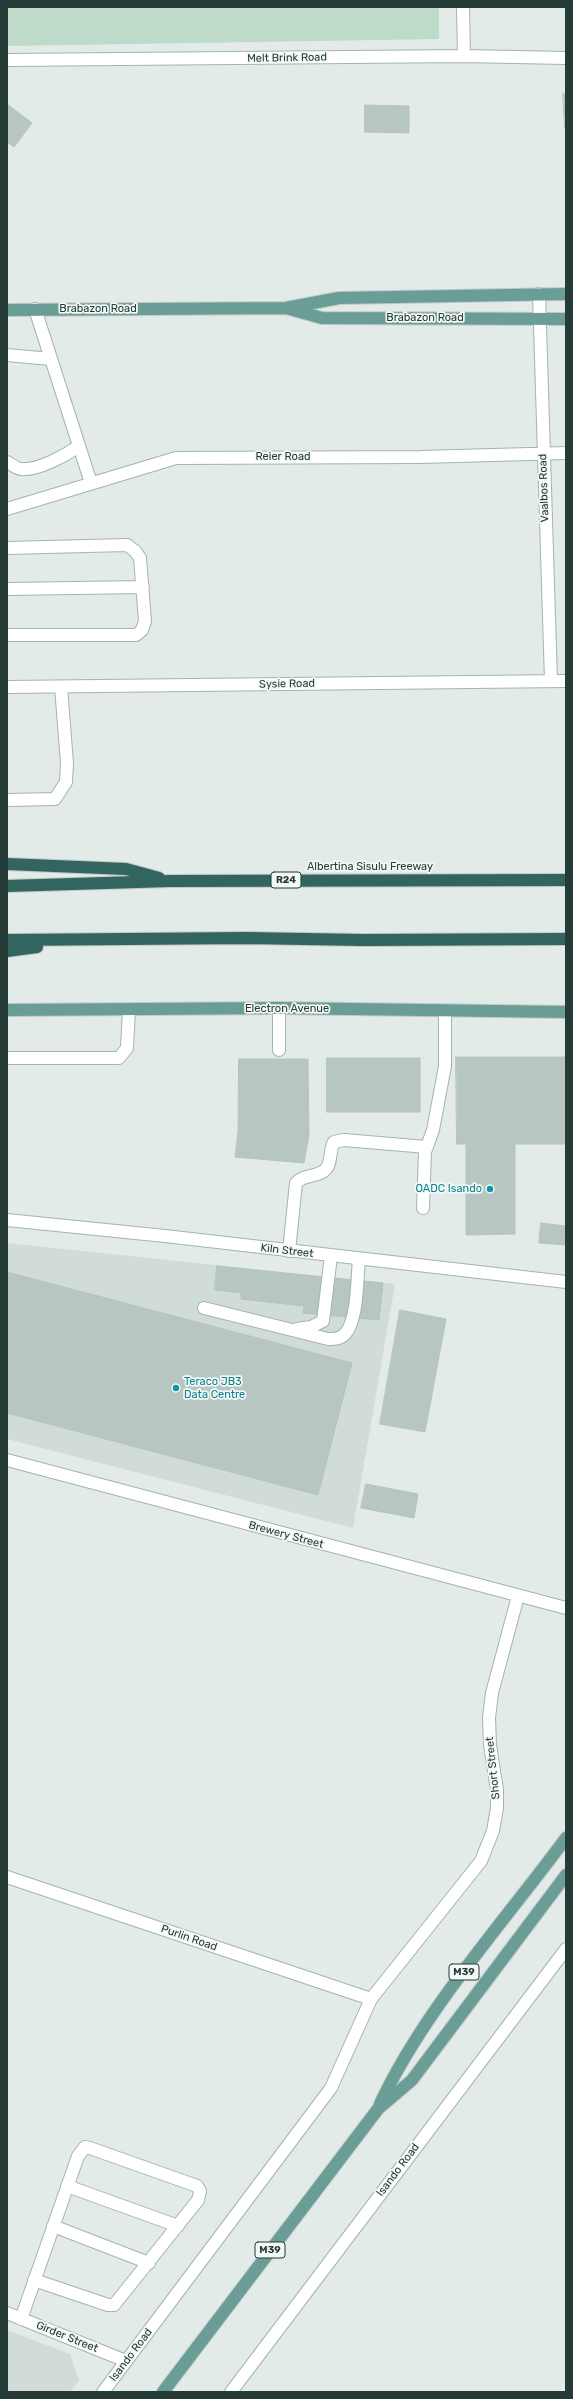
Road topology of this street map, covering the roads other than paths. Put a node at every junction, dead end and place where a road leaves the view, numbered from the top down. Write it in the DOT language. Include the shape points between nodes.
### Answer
graph roads {
  1 [pos="463,7"];
  2 [pos="464,56"];
  3 [pos="566,58"];
  4 [pos="7,60"];
  5 [pos="539,294"];
  6 [pos="566,294"];
  7 [pos="286,308"];
  8 [pos="36,309"];
  9 [pos="7,310"];
  10 [pos="539,318"];
  11 [pos="566,318"];
  12 [pos="7,355"];
  13 [pos="51,358"];
  14 [pos="79,446"];
  15 [pos="543,453"];
  16 [pos="566,453"];
  17 [pos="7,462"];
  18 [pos="91,483"];
  19 [pos="7,509"];
  20 [pos="7,548"];
  21 [pos="143,587"];
  22 [pos="7,589"];
  23 [pos="7,635"];
  24 [pos="551,681"];
  25 [pos="566,681"];
  26 [pos="7,687"];
  27 [pos="61,687"];
  28 [pos="7,800"];
  29 [pos="7,864"];
  30 [pos="566,880"];
  31 [pos="170,881"];
  32 [pos="7,886"];
  33 [pos="566,939"];
  34 [pos="7,940"];
  35 [pos="80,941"];
  36 [pos="7,951"];
  37 [pos="279,1008"];
  38 [pos="7,1010"];
  39 [pos="129,1010"];
  40 [pos="445,1011"];
  41 [pos="566,1012"];
  42 [pos="279,1050"];
  43 [pos="7,1058"];
  44 [pos="427,1146"];
  45 [pos="423,1208"];
  46 [pos="7,1220"];
  47 [pos="289,1251"];
  48 [pos="331,1256"];
  49 [pos="359,1259"];
  50 [pos="566,1282"];
  51 [pos="204,1308"];
  52 [pos="292,1330"];
  53 [pos="7,1460"];
  54 [pos="518,1596"];
  55 [pos="566,1608"];
  56 [pos="566,1838"];
  57 [pos="566,1875"];
  58 [pos="7,1877"];
  59 [pos="566,1949"];
  60 [pos="371,1999"];
  61 [pos="378,2109"];
  62 [pos="67,2186"];
  63 [pos="53,2226"];
  64 [pos="178,2226"];
  65 [pos="149,2263"];
  66 [pos="34,2280"];
  67 [pos="7,2313"];
  68 [pos="21,2319"];
  69 [pos="126,2361"];
  70 [pos="103,2392"];
  71 [pos="163,2392"];
  72 [pos="231,2392"];
  1 -- 2 [label="street"];
  2 -- 3 [label="street, Melt Brink Road"];
  2 -- 4 [label="street, Melt Brink Road"];
  5 -- 6 [label="main road, Brabazon Road"];
  5 -- 7 [label="main road, Brabazon Road" via="339,298"];
  5 -- 10 [label="street, Vaalbos Road"];
  7 -- 8 [label="main road, Brabazon Road"];
  7 -- 10 [label="main road, Brabazon Road" via="322,318"];
  8 -- 9 [label="main road, Brabazon Road"];
  8 -- 13 [label="street"];
  10 -- 11 [label="main road, Brabazon Road"];
  10 -- 15 [label="street, Vaalbos Road"];
  12 -- 13 [label="street"];
  13 -- 14 [label="street"];
  14 -- 17 [label="street" via="65,456 33,468 20,469"];
  14 -- 18 [label="street"];
  15 -- 16 [label="street, Reier Road"];
  15 -- 18 [label="street, Reier Road" via="420,457 185,457 164,460"];
  15 -- 24 [label="street, Vaalbos Road"];
  18 -- 19 [label="street, Reier Road"];
  20 -- 21 [label="street" via="127,545 140,558"];
  21 -- 22 [label="street"];
  21 -- 23 [label="street" via="145,621 142,630 136,635"];
  24 -- 25 [label="street, Sysie Road"];
  24 -- 27 [label="street, Sysie Road"];
  26 -- 27 [label="street, Sysie Road"];
  27 -- 28 [label="street" via="66,782 56,799"];
  29 -- 31 [label="highway" via="126,868"];
  30 -- 31 [label="highway, Albertina Sisulu Freeway / R24"];
  31 -- 32 [label="highway, Albertina Sisulu Freeway / R24"];
  33 -- 35 [label="highway" via="246,938"];
  34 -- 35 [label="highway"];
  35 -- 36 [label="highway"];
  37 -- 39 [label="main road, Electron Avenue"];
  37 -- 40 [label="main road, Electron Avenue"];
  37 -- 42 [label="street"];
  38 -- 39 [label="main road, Electron Avenue"];
  39 -- 43 [label="street" via="127,1048 119,1058"];
  40 -- 41 [label="main road, Electron Avenue"];
  40 -- 44 [label="street" via="445,1066 433,1130"];
  44 -- 45 [label="street"];
  44 -- 47 [label="street" via="344,1140 334,1142 327,1168 321,1173 302,1177 296,1183"];
  46 -- 47 [label="street, Kiln Street"];
  47 -- 48 [label="street, Kiln Street"];
  48 -- 49 [label="street, Kiln Street"];
  48 -- 52 [label="street" via="323,1321 310,1327"];
  49 -- 50 [label="street, Kiln Street"];
  49 -- 52 [label="street" via="353,1318 344,1335 328,1339"];
  51 -- 52 [label="street"];
  53 -- 54 [label="street, Brewery Street"];
  54 -- 55 [label="street, Brewery Street"];
  54 -- 60 [label="street, Short Street" via="492,1693 488,1718 497,1790 493,1831 481,1861"];
  56 -- 61 [label="main road, M39" via="454,1986 396,2069"];
  57 -- 61 [label="main road, M39" via="412,2080"];
  58 -- 60 [label="street, Purlin Road"];
  59 -- 72 [label="street, Isando Road"];
  60 -- 69 [label="street, Isando Road" via="331,2088"];
  61 -- 71 [label="main road, M39"];
  62 -- 63 [label="street"];
  62 -- 64 [label="street"];
  62 -- 64 [label="street" via="78,2156 85,2148 197,2186 201,2196"];
  63 -- 65 [label="street"];
  63 -- 66 [label="street"];
  64 -- 65 [label="street"];
  65 -- 66 [label="street" via="118,2303 111,2306"];
  66 -- 68 [label="street"];
  67 -- 68 [label="street, Girder Street"];
  68 -- 69 [label="street, Girder Street"];
  69 -- 70 [label="street, Isando Road"];
}
